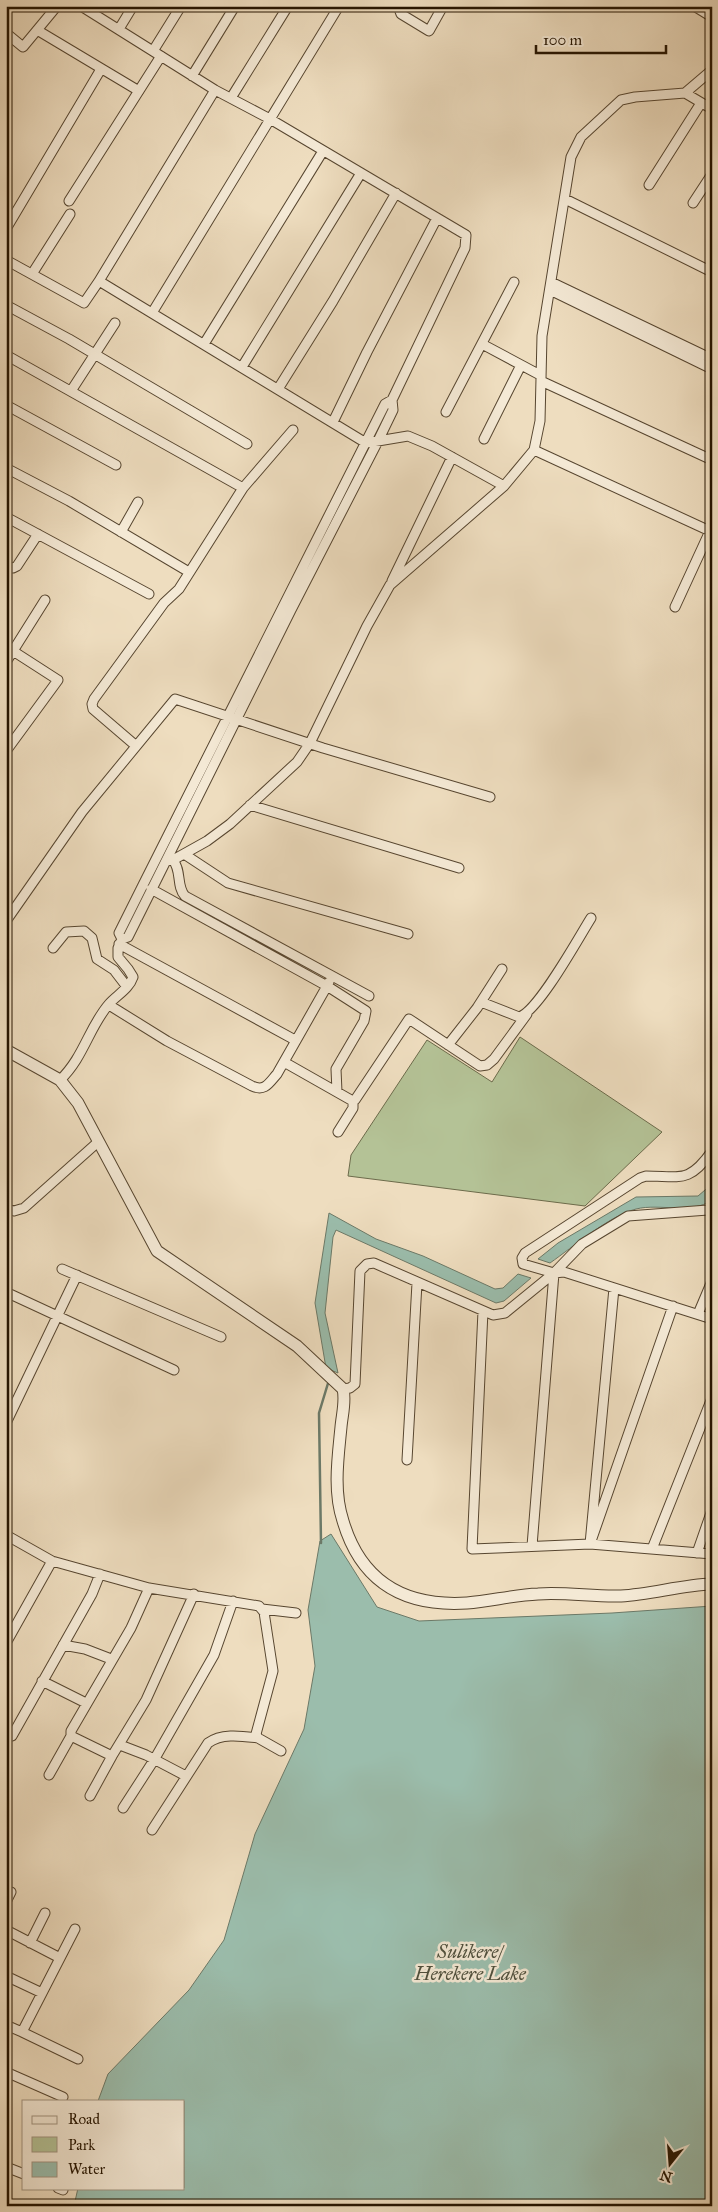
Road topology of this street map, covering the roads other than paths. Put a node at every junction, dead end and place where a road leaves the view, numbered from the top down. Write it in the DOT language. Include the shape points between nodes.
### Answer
graph roads {
  1 [pos="58,6"];
  2 [pos="81,6"];
  3 [pos="133,6"];
  4 [pos="181,6"];
  5 [pos="235,6"];
  6 [pos="288,6"];
  7 [pos="339,6"];
  8 [pos="398,6"];
  9 [pos="443,6"];
  10 [pos="694,6"];
  11 [pos="712,17"];
  12 [pos="119,29"];
  13 [pos="37,30"];
  14 [pos="7,36"];
  15 [pos="157,54"];
  16 [pos="101,69"];
  17 [pos="712,70"];
  18 [pos="192,76"];
  19 [pos="215,90"];
  20 [pos="139,91"];
  21 [pos="685,93"];
  22 [pos="231,98"];
  23 [pos="701,103"];
  24 [pos="712,109"];
  25 [pos="270,119"];
  26 [pos="323,151"];
  27 [pos="361,173"];
  28 [pos="712,174"];
  29 [pos="649,185"];
  30 [pos="396,193"];
  31 [pos="565,199"];
  32 [pos="69,201"];
  33 [pos="694,203"];
  34 [pos="70,214"];
  35 [pos="437,218"];
  36 [pos="6,229"];
  37 [pos="6,260"];
  38 [pos="712,272"];
  39 [pos="32,274"];
  40 [pos="99,281"];
  41 [pos="514,282"];
  42 [pos="551,286"];
  43 [pos="6,305"];
  44 [pos="152,313"];
  45 [pos="115,324"];
  46 [pos="204,344"];
  47 [pos="482,344"];
  48 [pos="6,355"];
  49 [pos="96,355"];
  50 [pos="712,359"];
  51 [pos="521,365"];
  52 [pos="242,367"];
  53 [pos="712,369"];
  54 [pos="540,378"];
  55 [pos="278,389"];
  56 [pos="71,391"];
  57 [pos="392,400"];
  58 [pos="6,405"];
  59 [pos="446,412"];
  60 [pos="333,422"];
  61 [pos="293,430"];
  62 [pos="484,439"];
  63 [pos="378,440"];
  64 [pos="366,443"];
  65 [pos="247,444"];
  66 [pos="534,450"];
  67 [pos="452,457"];
  68 [pos="712,460"];
  69 [pos="116,465"];
  70 [pos="6,468"];
  71 [pos="504,486"];
  72 [pos="243,488"];
  73 [pos="138,502"];
  74 [pos="6,517"];
  75 [pos="121,532"];
  76 [pos="711,532"];
  77 [pos="38,534"];
  78 [pos="6,568"];
  79 [pos="189,572"];
  80 [pos="390,585"];
  81 [pos="149,594"];
  82 [pos="45,600"];
  83 [pos="676,607"];
  84 [pos="13,651"];
  85 [pos="6,662"];
  86 [pos="233,717"];
  87 [pos="310,744"];
  88 [pos="135,745"];
  89 [pos="6,751"];
  90 [pos="490,797"];
  91 [pos="250,805"];
  92 [pos="184,854"];
  93 [pos="169,860"];
  94 [pos="459,868"];
  95 [pos="151,889"];
  96 [pos="591,918"];
  97 [pos="6,921"];
  98 [pos="408,934"];
  99 [pos="121,942"];
  100 [pos="53,948"];
  101 [pos="502,969"];
  102 [pos="333,976"];
  103 [pos="327,986"];
  104 [pos="127,987"];
  105 [pos="369,996"];
  106 [pos="481,1002"];
  107 [pos="109,1004"];
  108 [pos="527,1014"];
  109 [pos="295,1040"];
  110 [pos="448,1045"];
  111 [pos="6,1050"];
  112 [pos="284,1062"];
  113 [pos="60,1080"];
  114 [pos="338,1092"];
  115 [pos="353,1100"];
  116 [pos="338,1132"];
  117 [pos="98,1142"];
  118 [pos="712,1152"];
  119 [pos="712,1208"];
  120 [pos="6,1209"];
  121 [pos="62,1269"];
  122 [pos="554,1272"];
  123 [pos="77,1275"];
  124 [pos="712,1281"];
  125 [pos="417,1283"];
  126 [pos="614,1288"];
  127 [pos="10,1294"];
  128 [pos="674,1306"];
  129 [pos="483,1311"];
  130 [pos="698,1314"];
  131 [pos="57,1316"];
  132 [pos="712,1320"];
  133 [pos="221,1337"];
  134 [pos="174,1370"];
  135 [pos="340,1385"];
  136 [pos="712,1398"];
  137 [pos="6,1423"];
  138 [pos="407,1460"];
  139 [pos="712,1510"];
  140 [pos="6,1535"];
  141 [pos="590,1544"];
  142 [pos="532,1546"];
  143 [pos="652,1549"];
  144 [pos="697,1553"];
  145 [pos="712,1554"];
  146 [pos="52,1560"];
  147 [pos="100,1574"];
  148 [pos="712,1584"];
  149 [pos="149,1588"];
  150 [pos="194,1594"];
  151 [pos="233,1601"];
  152 [pos="262,1608"];
  153 [pos="296,1613"];
  154 [pos="6,1643"];
  155 [pos="62,1645"];
  156 [pos="111,1660"];
  157 [pos="42,1681"];
  158 [pos="86,1702"];
  159 [pos="12,1736"];
  160 [pos="71,1736"];
  161 [pos="258,1738"];
  162 [pos="120,1745"];
  163 [pos="281,1751"];
  164 [pos="112,1756"];
  165 [pos="154,1760"];
  166 [pos="49,1775"];
  167 [pos="186,1776"];
  168 [pos="90,1796"];
  169 [pos="124,1808"];
  170 [pos="152,1830"];
  171 [pos="11,1892"];
  172 [pos="6,1902"];
  173 [pos="45,1913"];
  174 [pos="74,1929"];
  175 [pos="6,1930"];
  176 [pos="30,1943"];
  177 [pos="60,1958"];
  178 [pos="6,1976"];
  179 [pos="42,1993"];
  180 [pos="6,2025"];
  181 [pos="22,2032"];
  182 [pos="78,2059"];
  183 [pos="6,2072"];
  184 [pos="63,2097"];
  185 [pos="6,2167"];
  186 [pos="22,2173"];
  1 -- 13 [label="street"];
  2 -- 12 [label="street"];
  3 -- 12 [label="street"];
  4 -- 15 [label="street"];
  5 -- 18 [label="street"];
  6 -- 22 [label="street"];
  7 -- 25 [label="street"];
  8 -- 9 [label="street" via="401,14 429,30"];
  10 -- 11 [label="street"];
  12 -- 15 [label="street"];
  13 -- 14 [label="street" via="23,47"];
  13 -- 16 [label="street"];
  15 -- 18 [label="street"];
  15 -- 20 [label="street"];
  16 -- 20 [label="street"];
  16 -- 36 [label="street"];
  17 -- 21 [label="street"];
  18 -- 19 [label="street"];
  19 -- 22 [label="street"];
  19 -- 40 [label="street"];
  20 -- 32 [label="street"];
  21 -- 23 [label="street"];
  21 -- 31 [label="street" via="621,100 582,137 572,157"];
  22 -- 25 [label="street"];
  23 -- 24 [label="street"];
  23 -- 29 [label="street"];
  25 -- 26 [label="street"];
  25 -- 44 [label="street"];
  26 -- 27 [label="street"];
  26 -- 46 [label="street"];
  27 -- 30 [label="street"];
  27 -- 52 [label="street"];
  28 -- 33 [label="street"];
  30 -- 35 [label="street"];
  30 -- 55 [label="street"];
  31 -- 38 [label="street"];
  31 -- 42 [label="street"];
  34 -- 39 [label="street"];
  35 -- 57 [label="street" via="466,235 465,248"];
  35 -- 60 [label="street"];
  37 -- 39 [label="street"];
  39 -- 40 [label="street" via="84,303"];
  40 -- 44 [label="street"];
  41 -- 47 [label="street"];
  42 -- 50 [label="street"];
  42 -- 53 [label="street"];
  42 -- 54 [label="street" via="542,336"];
  43 -- 49 [label="street"];
  44 -- 46 [label="street"];
  45 -- 49 [label="street"];
  46 -- 52 [label="street"];
  47 -- 51 [label="street"];
  47 -- 59 [label="street"];
  48 -- 56 [label="street"];
  49 -- 56 [label="street"];
  49 -- 65 [label="street"];
  51 -- 54 [label="street"];
  51 -- 62 [label="street"];
  52 -- 55 [label="street"];
  54 -- 66 [label="street" via="540,421"];
  54 -- 68 [label="street"];
  55 -- 60 [label="street"];
  56 -- 72 [label="street"];
  57 -- 63 [label="street" via="393,410"];
  57 -- 64 [label="street" via="385,404"];
  58 -- 69 [label="street"];
  60 -- 64 [label="street"];
  61 -- 72 [label="street"];
  63 -- 64 [label="street"];
  63 -- 67 [label="street" via="408,436"];
  63 -- 86 [label="street"];
  64 -- 86 [label="street"];
  66 -- 71 [label="street"];
  66 -- 76 [label="street"];
  67 -- 71 [label="street"];
  67 -- 80 [label="street"];
  70 -- 75 [label="street"];
  71 -- 80 [label="street"];
  72 -- 79 [label="street"];
  73 -- 75 [label="street"];
  74 -- 77 [label="street"];
  75 -- 79 [label="street"];
  76 -- 83 [label="street"];
  77 -- 78 [label="street" via="17,566"];
  77 -- 81 [label="street"];
  79 -- 88 [label="street" via="92,701 94,710"];
  80 -- 87 [label="street"];
  82 -- 84 [label="street"];
  84 -- 85 [label="street"];
  84 -- 89 [label="street" via="58,680"];
  86 -- 87 [label="street"];
  86 -- 88 [label="street" via="175,699"];
  86 -- 93 [label="street"];
  86 -- 99 [label="street" via="119,933"];
  87 -- 90 [label="street"];
  87 -- 91 [label="street" via="297,762"];
  88 -- 97 [label="street" via="82,812"];
  91 -- 92 [label="street" via="206,841"];
  91 -- 94 [label="street"];
  92 -- 93 [label="street"];
  92 -- 98 [label="street" via="228,883"];
  93 -- 95 [label="street"];
  93 -- 102 [label="street" via="179,870 181,892 185,896"];
  95 -- 99 [label="street" via="128,937"];
  95 -- 103 [label="street"];
  96 -- 108 [label="street"];
  99 -- 104 [label="street" via="118,957 133,978"];
  99 -- 109 [label="street"];
  100 -- 104 [label="street" via="66,932 84,930 92,938 97,958 114,970"];
  101 -- 106 [label="street"];
  102 -- 103 [label="street"];
  102 -- 105 [label="street"];
  103 -- 109 [label="street"];
  103 -- 114 [label="street" via="366,1011 364,1021 336,1069"];
  104 -- 107 [label="street"];
  106 -- 108 [label="street" via="519,1017"];
  106 -- 110 [label="street"];
  107 -- 112 [label="street" via="167,1041 257,1088 267,1086"];
  107 -- 113 [label="street" via="72,1068"];
  108 -- 110 [label="street" via="487,1065 480,1066"];
  109 -- 112 [label="street"];
  110 -- 115 [label="street" via="409,1019 357,1100"];
  111 -- 113 [label="street"];
  112 -- 114 [label="street"];
  113 -- 117 [label="street" via="78,1103"];
  114 -- 115 [label="street"];
  115 -- 116 [label="street" via="353,1108"];
  117 -- 120 [label="street" via="24,1208"];
  117 -- 135 [label="street" via="157,1251 297,1346"];
  118 -- 122 [label="street" via="697,1169 684,1177 640,1178 522,1258 523,1264"];
  119 -- 122 [label="street" via="628,1216 582,1244"];
  121 -- 123 [label="street"];
  122 -- 126 [label="street" via="572,1274"];
  122 -- 129 [label="street" via="505,1313 493,1315"];
  122 -- 142 [label="street"];
  123 -- 131 [label="street"];
  123 -- 133 [label="street"];
  124 -- 130 [label="street"];
  125 -- 129 [label="street"];
  125 -- 135 [label="street" via="374,1263 361,1268 355,1384 350,1388"];
  125 -- 138 [label="street"];
  126 -- 128 [label="street"];
  126 -- 141 [label="street"];
  127 -- 131 [label="street"];
  128 -- 130 [label="street"];
  128 -- 141 [label="street"];
  129 -- 142 [label="street" via="472,1549"];
  130 -- 132 [label="street"];
  131 -- 134 [label="street"];
  131 -- 137 [label="street"];
  135 -- 148 [label="street" via="339,1509 348,1538 367,1570 396,1591 420,1599 467,1603 546,1593 629,1595"];
  136 -- 143 [label="street"];
  139 -- 144 [label="street"];
  140 -- 146 [label="street"];
  141 -- 142 [label="street"];
  141 -- 143 [label="street"];
  143 -- 144 [label="street"];
  144 -- 145 [label="street"];
  146 -- 147 [label="street"];
  146 -- 154 [label="street"];
  147 -- 149 [label="street"];
  147 -- 155 [label="street"];
  149 -- 150 [label="street"];
  149 -- 156 [label="street" via="131,1628"];
  150 -- 151 [label="street"];
  150 -- 162 [label="street" via="146,1700"];
  151 -- 152 [label="street"];
  151 -- 165 [label="street" via="214,1655"];
  152 -- 153 [label="street"];
  152 -- 161 [label="street" via="273,1671 256,1734"];
  155 -- 156 [label="street" via="86,1649"];
  155 -- 157 [label="street"];
  156 -- 158 [label="street"];
  157 -- 158 [label="street"];
  157 -- 159 [label="street"];
  158 -- 160 [label="street"];
  160 -- 164 [label="street"];
  160 -- 166 [label="street"];
  161 -- 163 [label="street"];
  161 -- 167 [label="street" via="233,1736 213,1739"];
  162 -- 164 [label="street"];
  162 -- 165 [label="street"];
  164 -- 168 [label="street"];
  165 -- 167 [label="street"];
  165 -- 169 [label="street"];
  167 -- 170 [label="street"];
  171 -- 172 [label="street"];
  173 -- 176 [label="street"];
  174 -- 177 [label="street"];
  175 -- 176 [label="street"];
  176 -- 177 [label="street"];
  177 -- 179 [label="street"];
  178 -- 179 [label="street"];
  179 -- 181 [label="street"];
  180 -- 181 [label="street"];
  181 -- 182 [label="street"];
  183 -- 184 [label="street"];
  185 -- 186 [label="street"];
}
